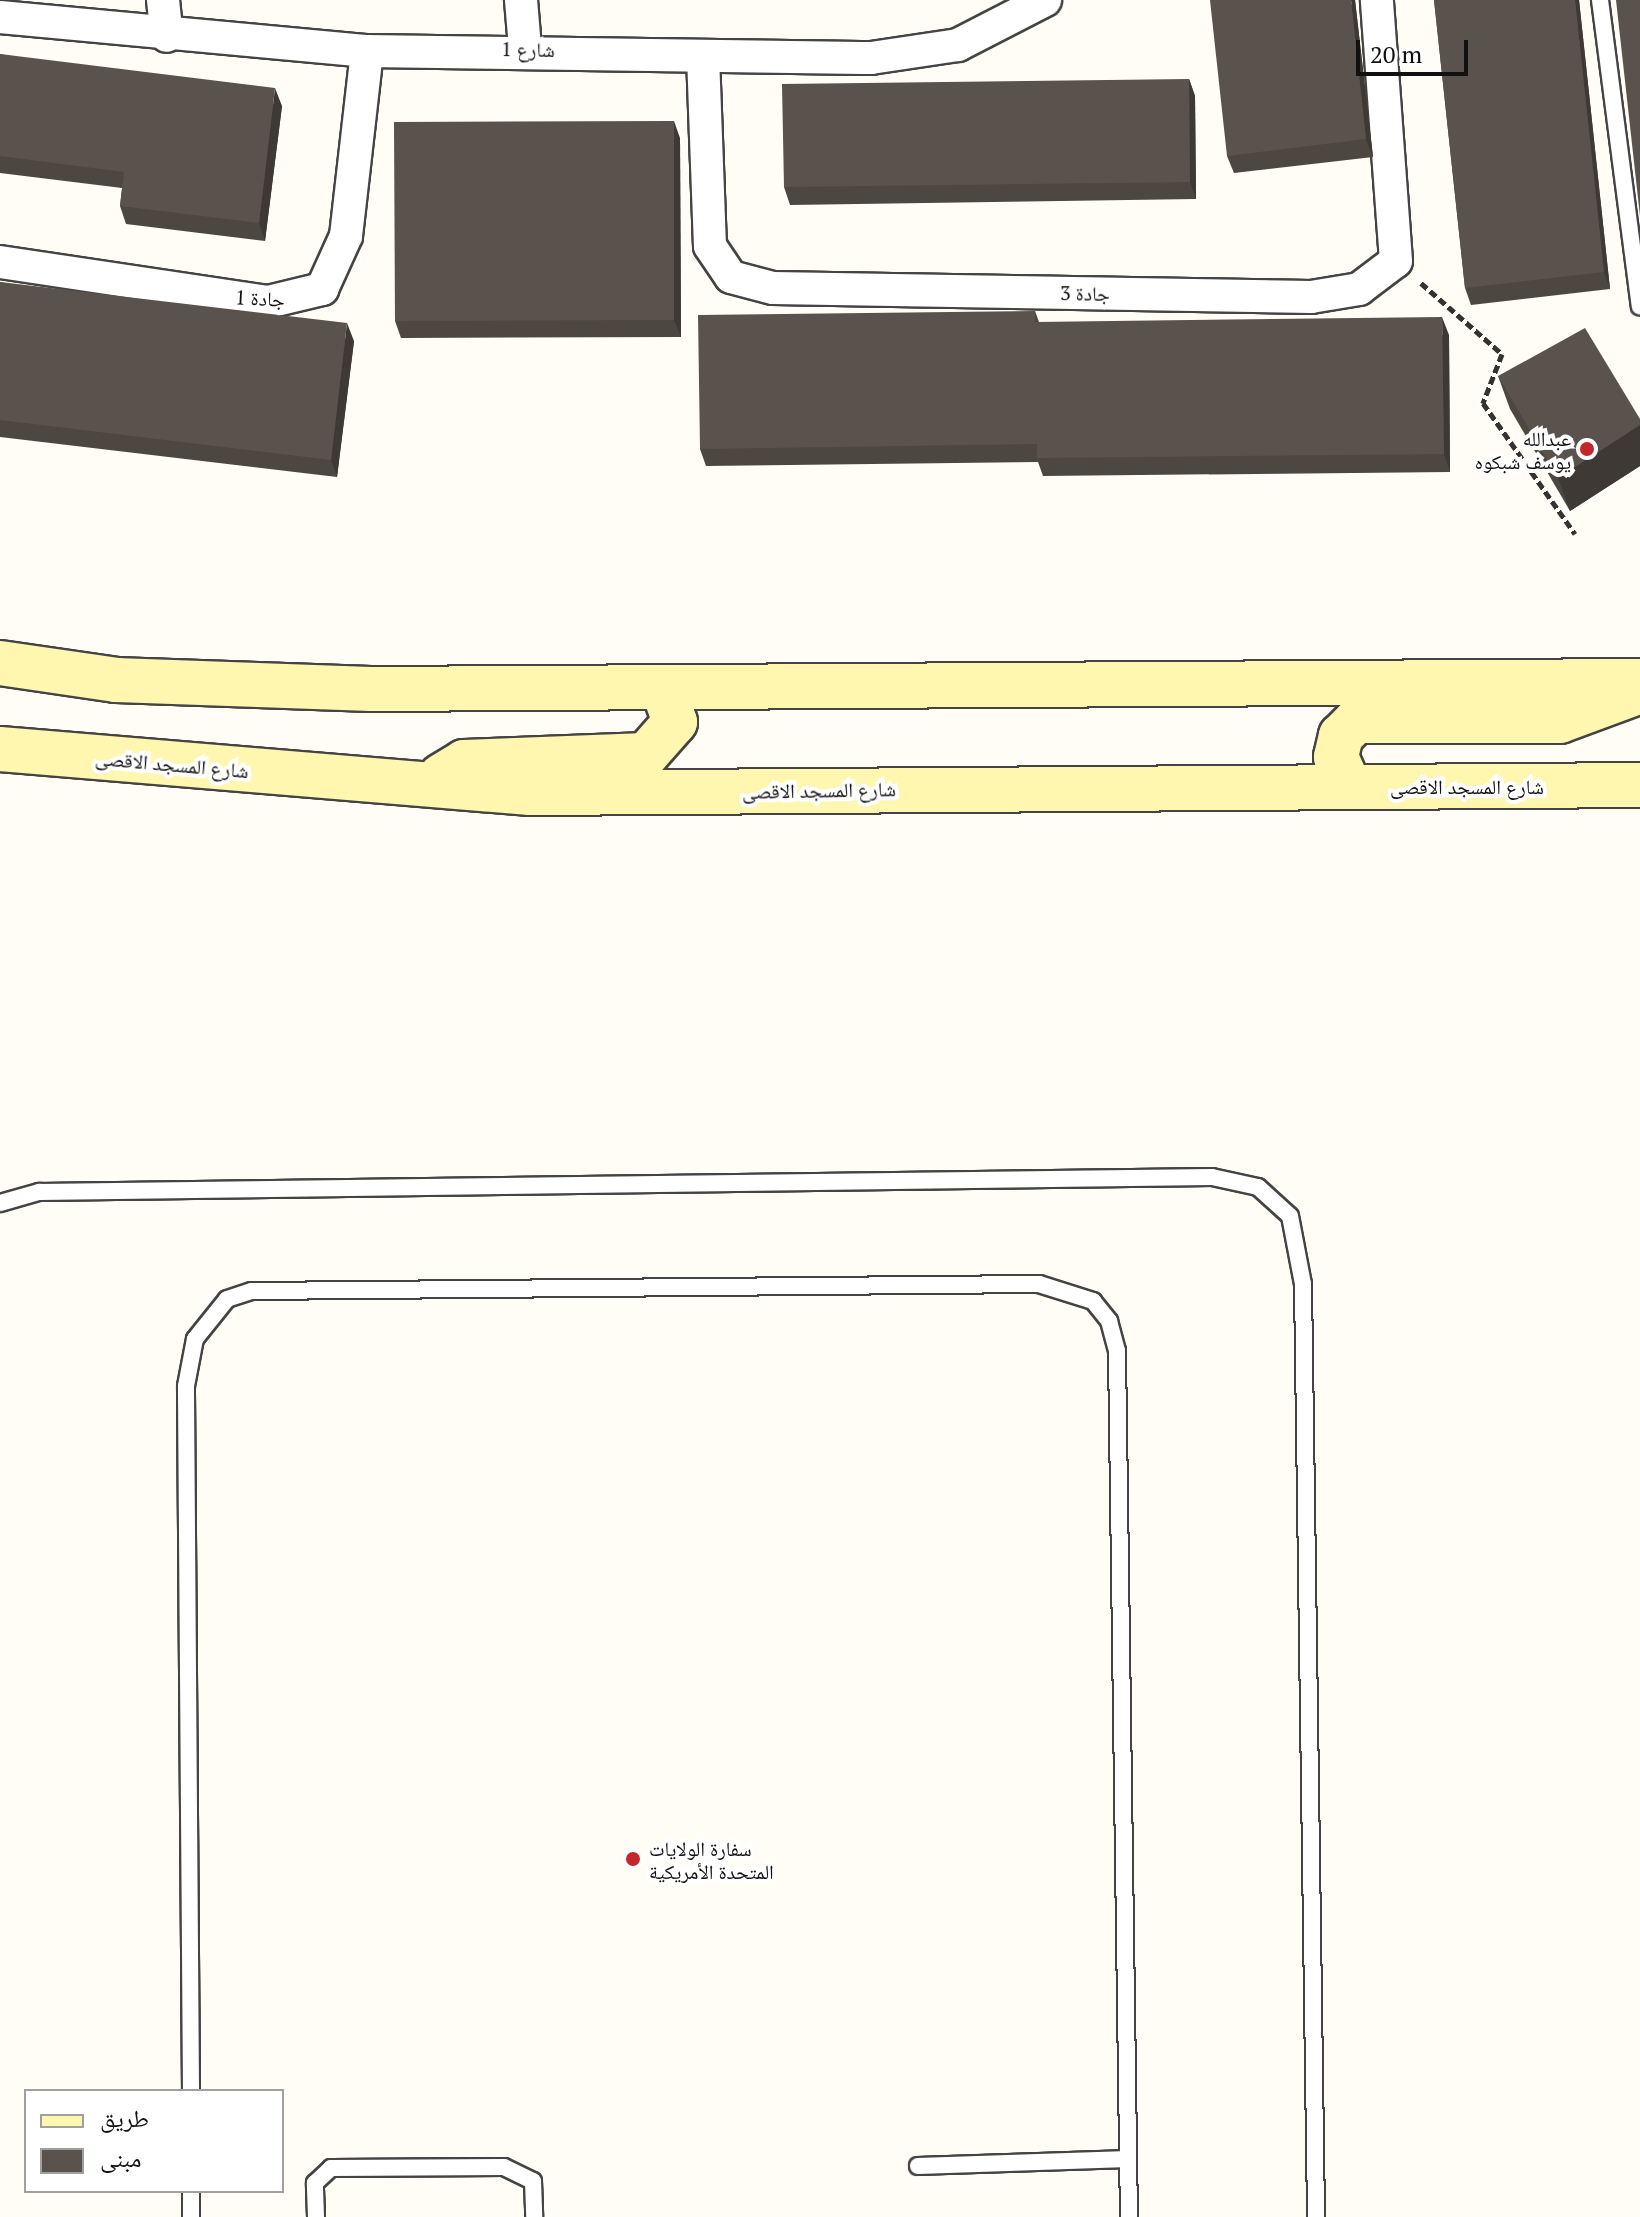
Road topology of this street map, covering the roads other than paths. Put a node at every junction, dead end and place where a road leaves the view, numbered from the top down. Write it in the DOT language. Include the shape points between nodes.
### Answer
graph roads {
  1 [pos="163,0"];
  2 [pos="521,0"];
  3 [pos="1045,0"];
  4 [pos="1377,0"];
  5 [pos="1600,0"];
  6 [pos="0,17"];
  7 [pos="167,36"];
  8 [pos="525,48"];
  9 [pos="367,51"];
  10 [pos="703,56"];
  11 [pos="0,262"];
  12 [pos="1640,306"];
  13 [pos="0,663"];
  14 [pos="1640,681"];
  15 [pos="1640,691"];
  16 [pos="664,692"];
  17 [pos="0,749"];
  18 [pos="1640,785"];
  19 [pos="426,786"];
  20 [pos="1349,786"];
  21 [pos="0,1203"];
  22 [pos="191,2089"];
  23 [pos="1128,2159"];
  24 [pos="918,2166"];
  25 [pos="191,2193"];
  26 [pos="191,2217"];
  27 [pos="316,2217"];
  28 [pos="534,2217"];
  29 [pos="1129,2217"];
  30 [pos="1316,2217"];
  1 -- 7 [label="street"];
  2 -- 8 [label="street"];
  3 -- 10 [label="street, شارع 1" via="958,45 871,58"];
  4 -- 10 [label="street, جادة 3" via="1396,261 1359,289 1311,297 773,288 731,277 710,246"];
  5 -- 12 [label="lane"];
  6 -- 7 [label="street, شارع 1"];
  7 -- 9 [label="street, شارع 1"];
  8 -- 9 [label="street, شارع 1"];
  8 -- 10 [label="street, شارع 1"];
  9 -- 11 [label="street, جادة 1" via="346,236 322,289 268,302"];
  13 -- 16 [label="main road" via="116,680"];
  14 -- 16 [label="main road"];
  15 -- 20 [label="main road" via="1560,721 1356,721 1341,736 1336,757"];
  16 -- 19 [label="main road" via="675,722 646,755 464,762"];
  17 -- 19 [label="main road, شارع المسجد الاقصى"];
  18 -- 20 [label="main road, شارع المسجد الاقصى"];
  19 -- 20 [label="main road, شارع المسجد الاقصى" via="530,793"];
  21 -- 30 [label="lane" via="39,1192 1212,1177 1267,1194 1290,1216 1303,1284"];
  22 -- 23 [label="lane" via="186,1386 195,1339 227,1299 252,1291 1039,1284 1093,1301 1109,1321 1117,1351"];
  23 -- 24 [label="lane"];
  23 -- 29 [label="lane"];
  25 -- 26 [label="lane"];
  27 -- 28 [label="lane" via="315,2183 331,2168 504,2167 533,2181"];
}
